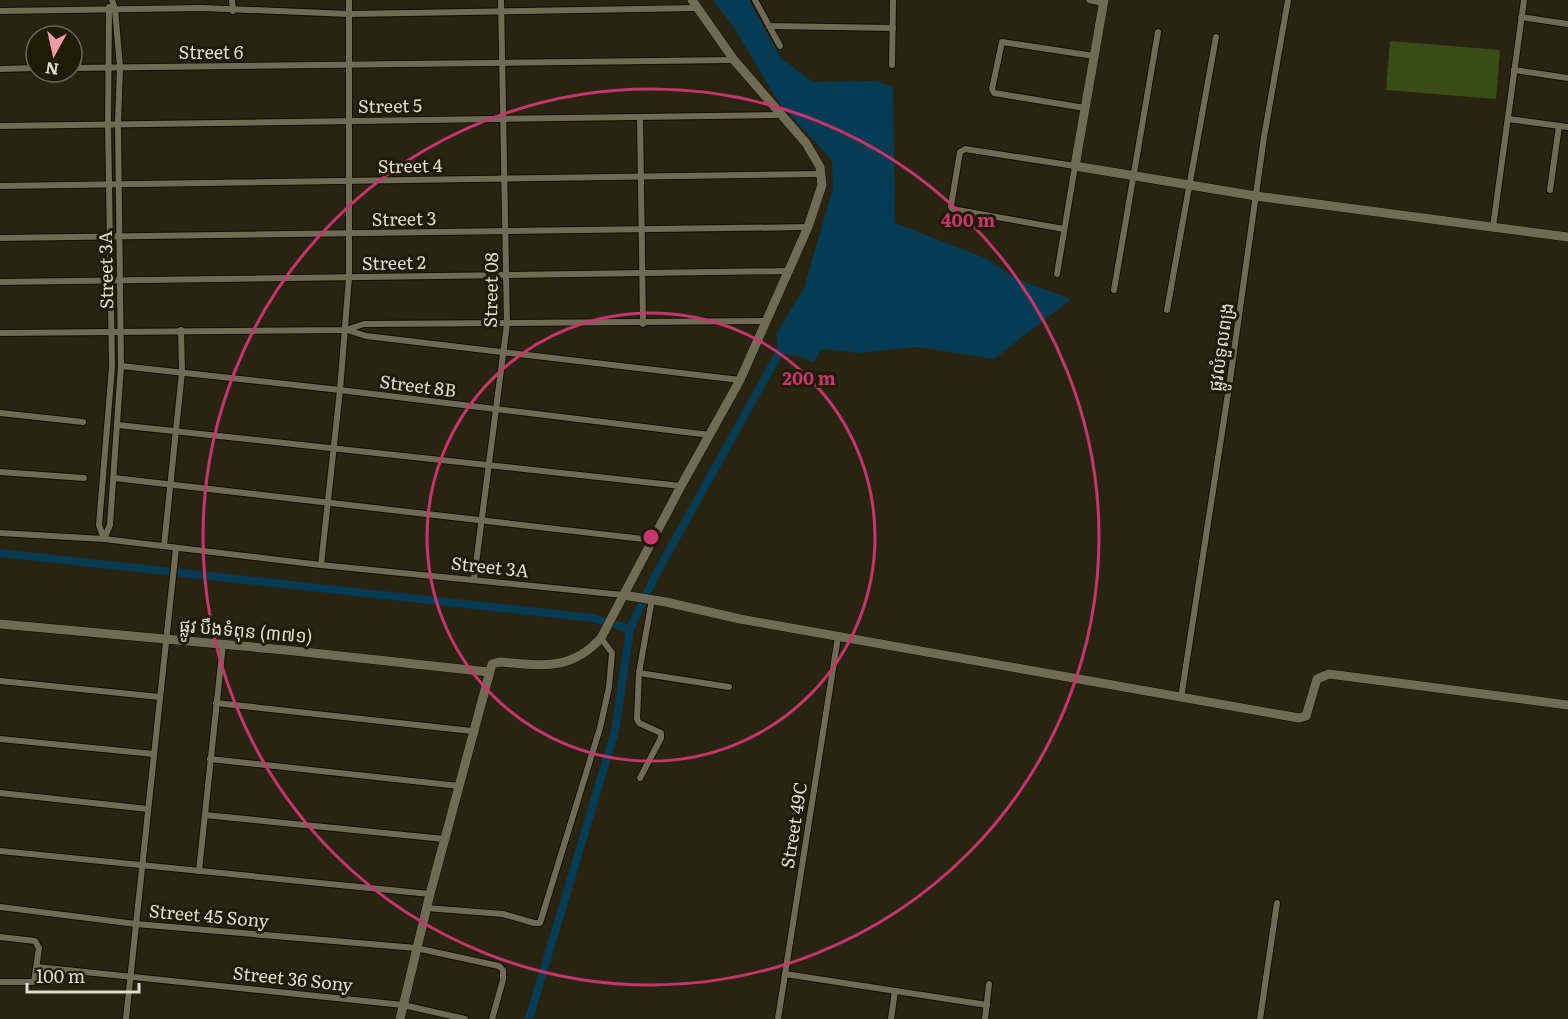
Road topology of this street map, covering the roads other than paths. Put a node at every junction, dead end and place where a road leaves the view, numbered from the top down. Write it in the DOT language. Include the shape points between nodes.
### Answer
graph roads {
  1 [pos="111,0"];
  2 [pos="232,0"];
  3 [pos="349,0"];
  4 [pos="501,0"];
  5 [pos="755,0"];
  6 [pos="893,0"];
  7 [pos="1089,0"];
  8 [pos="1288,0"];
  9 [pos="1524,0"];
  10 [pos="1103,1"];
  11 [pos="695,4"];
  12 [pos="112,9"];
  13 [pos="0,11"];
  14 [pos="233,11"];
  15 [pos="502,11"];
  16 [pos="349,14"];
  17 [pos="1521,17"];
  18 [pos="1568,24"];
  19 [pos="769,26"];
  20 [pos="892,28"];
  21 [pos="1158,32"];
  22 [pos="1216,37"];
  23 [pos="780,46"];
  24 [pos="1094,56"];
  25 [pos="734,60"];
  26 [pos="503,62"];
  27 [pos="891,65"];
  28 [pos="350,66"];
  29 [pos="109,67"];
  30 [pos="120,67"];
  31 [pos="24,68"];
  32 [pos="84,68"];
  33 [pos="0,69"];
  34 [pos="1514,70"];
  35 [pos="1568,78"];
  36 [pos="1085,108"];
  37 [pos="780,115"];
  38 [pos="640,117"];
  39 [pos="504,119"];
  40 [pos="1508,119"];
  41 [pos="350,121"];
  42 [pos="108,124"];
  43 [pos="118,124"];
  44 [pos="0,126"];
  45 [pos="1559,126"];
  46 [pos="1568,128"];
  47 [pos="1075,166"];
  48 [pos="821,174"];
  49 [pos="641,176"];
  50 [pos="1133,176"];
  51 [pos="505,178"];
  52 [pos="351,180"];
  53 [pos="109,184"];
  54 [pos="119,184"];
  55 [pos="1188,185"];
  56 [pos="0,186"];
  57 [pos="1550,190"];
  58 [pos="1256,196"];
  59 [pos="808,227"];
  60 [pos="1493,227"];
  61 [pos="1064,228"];
  62 [pos="642,230"];
  63 [pos="506,232"];
  64 [pos="350,234"];
  65 [pos="110,237"];
  66 [pos="120,237"];
  67 [pos="1568,237"];
  68 [pos="0,238"];
  69 [pos="789,271"];
  70 [pos="642,273"];
  71 [pos="1057,274"];
  72 [pos="507,275"];
  73 [pos="349,277"];
  74 [pos="110,281"];
  75 [pos="120,281"];
  76 [pos="0,282"];
  77 [pos="1114,290"];
  78 [pos="1167,310"];
  79 [pos="767,321"];
  80 [pos="507,324"];
  81 [pos="643,324"];
  82 [pos="181,330"];
  83 [pos="346,330"];
  84 [pos="121,331"];
  85 [pos="111,332"];
  86 [pos="0,333"];
  87 [pos="503,351"];
  88 [pos="122,366"];
  89 [pos="182,372"];
  90 [pos="111,380"];
  91 [pos="740,380"];
  92 [pos="121,381"];
  93 [pos="340,390"];
  94 [pos="495,409"];
  95 [pos="0,413"];
  96 [pos="108,416"];
  97 [pos="118,416"];
  98 [pos="83,422"];
  99 [pos="118,425"];
  100 [pos="176,431"];
  101 [pos="710,435"];
  102 [pos="334,447"];
  103 [pos="487,466"];
  104 [pos="104,470"];
  105 [pos="0,472"];
  106 [pos="114,474"];
  107 [pos="84,478"];
  108 [pos="171,485"];
  109 [pos="681,486"];
  110 [pos="327,503"];
  111 [pos="481,521"];
  112 [pos="0,533"];
  113 [pos="104,539"];
  114 [pos="652,540"];
  115 [pos="164,546"];
  116 [pos="176,548"];
  117 [pos="321,565"];
  118 [pos="474,579"];
  119 [pos="623,595"];
  120 [pos="651,599"];
  121 [pos="0,624"];
  122 [pos="838,637"];
  123 [pos="601,638"];
  124 [pos="167,639"];
  125 [pos="223,644"];
  126 [pos="489,672"];
  127 [pos="639,673"];
  128 [pos="0,681"];
  129 [pos="729,687"];
  130 [pos="160,697"];
  131 [pos="1181,698"];
  132 [pos="216,703"];
  133 [pos="1568,705"];
  134 [pos="472,731"];
  135 [pos="0,739"];
  136 [pos="154,754"];
  137 [pos="210,759"];
  138 [pos="640,778"];
  139 [pos="459,786"];
  140 [pos="0,794"];
  141 [pos="148,809"];
  142 [pos="205,815"];
  143 [pos="444,839"];
  144 [pos="0,851"];
  145 [pos="142,865"];
  146 [pos="199,871"];
  147 [pos="430,894"];
  148 [pos="1277,903"];
  149 [pos="0,907"];
  150 [pos="426,908"];
  151 [pos="136,924"];
  152 [pos="0,937"];
  153 [pos="416,948"];
  154 [pos="37,967"];
  155 [pos="784,974"];
  156 [pos="131,976"];
  157 [pos="0,982"];
  158 [pos="989,984"];
  159 [pos="895,991"];
  160 [pos="403,1005"];
  161 [pos="987,1005"];
  162 [pos="461,1018"];
  163 [pos="126,1019"];
  164 [pos="400,1019"];
  165 [pos="492,1019"];
  166 [pos="778,1019"];
  167 [pos="891,1019"];
  168 [pos="985,1019"];
  169 [pos="1260,1019"];
  1 -- 12 [label="street, Street 3A"];
  2 -- 14 [label="street"];
  3 -- 16 [label="street"];
  4 -- 15 [label="street, Street 08"];
  5 -- 19 [label="street"];
  6 -- 20 [label="street"];
  7 -- 10 [label="street"];
  8 -- 58 [label="street, ផ្លូវលំទួលពង្រ"];
  9 -- 17 [label="street"];
  10 -- 24 [label="street"];
  11 -- 15 [label="street"];
  11 -- 25 [label="street"];
  12 -- 13 [label="street"];
  12 -- 14 [label="street"];
  12 -- 29 [label="street, Street 3A"];
  12 -- 30 [label="street, Street 3A"];
  14 -- 16 [label="street"];
  15 -- 16 [label="street"];
  15 -- 26 [label="street, Street 08"];
  16 -- 28 [label="street"];
  17 -- 18 [label="street"];
  17 -- 34 [label="street"];
  19 -- 20 [label="street"];
  19 -- 23 [label="street"];
  20 -- 27 [label="street"];
  21 -- 50 [label="street"];
  22 -- 55 [label="street"];
  24 -- 36 [label="street"];
  24 -- 36 [label="street" via="1002,42 992,89 994,93"];
  25 -- 26 [label="street, Street 6"];
  25 -- 37 [label="street"];
  26 -- 28 [label="street, Street 6"];
  26 -- 39 [label="street, Street 08"];
  28 -- 30 [label="street, Street 6"];
  28 -- 41 [label="street"];
  29 -- 30 [label="street, Street 6"];
  29 -- 32 [label="street, Street 6"];
  29 -- 42 [label="street, Street 3A"];
  30 -- 43 [label="street, Street 3A"];
  31 -- 33 [label="street"];
  34 -- 35 [label="street"];
  34 -- 40 [label="street"];
  36 -- 47 [label="street"];
  37 -- 38 [label="street, Street 5"];
  37 -- 48 [label="street" via="806,143"];
  38 -- 39 [label="street, Street 5"];
  38 -- 49 [label="street"];
  39 -- 41 [label="street, Street 5"];
  39 -- 51 [label="street, Street 08"];
  40 -- 45 [label="street"];
  40 -- 60 [label="street"];
  41 -- 43 [label="street, Street 5"];
  41 -- 52 [label="street"];
  42 -- 43 [label="street, Street 5"];
  42 -- 44 [label="street, Street 5"];
  42 -- 53 [label="street, Street 3A"];
  43 -- 54 [label="street, Street 3A"];
  45 -- 46 [label="street"];
  45 -- 57 [label="street"];
  47 -- 50 [label="street"];
  47 -- 61 [label="street"];
  47 -- 61 [label="street" via="965,149 958,162 952,209"];
  48 -- 49 [label="street, Street 4"];
  48 -- 59 [label="street" via="822,185"];
  49 -- 51 [label="street, Street 4"];
  49 -- 62 [label="street"];
  50 -- 55 [label="street"];
  50 -- 77 [label="street"];
  51 -- 52 [label="street, Street 4"];
  51 -- 63 [label="street, Street 08"];
  52 -- 54 [label="street, Street 4"];
  52 -- 64 [label="street"];
  53 -- 54 [label="street, Street 4"];
  53 -- 56 [label="street, Street 4"];
  53 -- 65 [label="street, Street 3A"];
  54 -- 66 [label="street, Street 3A"];
  55 -- 58 [label="street"];
  55 -- 78 [label="street"];
  58 -- 60 [label="street"];
  58 -- 131 [label="street, ផ្លូវលំទួលពង្រ"];
  59 -- 62 [label="street, Street 3"];
  59 -- 69 [label="street"];
  60 -- 67 [label="street"];
  61 -- 71 [label="street"];
  62 -- 63 [label="street, Street 3"];
  62 -- 70 [label="street"];
  63 -- 64 [label="street, Street 3"];
  63 -- 72 [label="street, Street 08"];
  64 -- 66 [label="street, Street 3"];
  64 -- 73 [label="street"];
  65 -- 66 [label="street, Street 3"];
  65 -- 68 [label="street, Street 3"];
  65 -- 74 [label="street, Street 3A"];
  66 -- 75 [label="street, Street 3A"];
  69 -- 70 [label="street, Street 2"];
  69 -- 79 [label="street"];
  70 -- 72 [label="street, Street 2"];
  70 -- 81 [label="street"];
  72 -- 73 [label="street, Street 2"];
  72 -- 80 [label="street, Street 08"];
  73 -- 75 [label="street, Street 2"];
  73 -- 83 [label="street"];
  74 -- 75 [label="street, Street 2"];
  74 -- 76 [label="street, Street 2"];
  74 -- 85 [label="street, Street 3A"];
  75 -- 84 [label="street, Street 3A"];
  79 -- 81 [label="street"];
  79 -- 91 [label="street"];
  80 -- 81 [label="street"];
  80 -- 83 [label="street" via="364,324"];
  80 -- 87 [label="street, Street 08"];
  82 -- 83 [label="street"];
  82 -- 84 [label="street"];
  82 -- 89 [label="street"];
  83 -- 87 [label="street" via="366,336"];
  83 -- 93 [label="street"];
  84 -- 85 [label="street"];
  84 -- 88 [label="street, Street 3A"];
  85 -- 86 [label="street"];
  85 -- 90 [label="street, Street 3A"];
  87 -- 91 [label="street"];
  87 -- 94 [label="street, Street 08"];
  88 -- 89 [label="street, Street 8B"];
  88 -- 92 [label="street, Street 3A"];
  89 -- 93 [label="street, Street 8B"];
  89 -- 100 [label="street"];
  90 -- 92 [label="street"];
  90 -- 96 [label="street, Street 3A"];
  91 -- 101 [label="street"];
  92 -- 97 [label="street, Street 3A"];
  93 -- 94 [label="street, Street 8B"];
  93 -- 102 [label="street"];
  94 -- 101 [label="street, Street 8B"];
  94 -- 103 [label="street, Street 08"];
  95 -- 98 [label="street"];
  96 -- 97 [label="street"];
  96 -- 104 [label="street, Street 3A"];
  97 -- 99 [label="street, Street 3A"];
  99 -- 100 [label="street"];
  99 -- 106 [label="street, Street 3A"];
  100 -- 102 [label="street"];
  100 -- 108 [label="street"];
  101 -- 109 [label="street"];
  102 -- 103 [label="street"];
  102 -- 110 [label="street"];
  103 -- 109 [label="street"];
  103 -- 111 [label="street, Street 08"];
  104 -- 106 [label="street"];
  104 -- 113 [label="street, Street 3A" via="99,525"];
  105 -- 107 [label="street"];
  106 -- 108 [label="street"];
  106 -- 113 [label="street, Street 3A" via="110,525"];
  108 -- 110 [label="street"];
  108 -- 115 [label="street"];
  109 -- 114 [label="street"];
  110 -- 111 [label="street"];
  110 -- 117 [label="street"];
  111 -- 114 [label="street"];
  111 -- 118 [label="street, Street 08"];
  112 -- 113 [label="street, Street 3A"];
  113 -- 115 [label="street, Street 3A"];
  114 -- 119 [label="street"];
  115 -- 116 [label="street, Street 3A"];
  116 -- 117 [label="street, Street 3A"];
  116 -- 124 [label="street"];
  117 -- 118 [label="street, Street 3A"];
  118 -- 119 [label="street, Street 3A"];
  119 -- 120 [label="street"];
  119 -- 123 [label="street"];
  120 -- 122 [label="street"];
  120 -- 127 [label="street"];
  121 -- 124 [label="street, ផ្លូវ បឹងទំពុន (៣៧១)"];
  122 -- 131 [label="street"];
  122 -- 155 [label="street, Street 49C"];
  123 -- 126 [label="street" via="590,650 561,664 499,662 492,664"];
  123 -- 150 [label="street" via="612,653 609,687 540,923 503,914"];
  124 -- 125 [label="street, ផ្លូវ បឹងទំពុន (៣៧១)"];
  124 -- 130 [label="street"];
  125 -- 126 [label="street, ផ្លូវ បឹងទំពុន (៣៧១)"];
  125 -- 132 [label="street"];
  126 -- 134 [label="street"];
  127 -- 129 [label="street"];
  127 -- 138 [label="street" via="637,719 662,738"];
  128 -- 130 [label="street"];
  130 -- 136 [label="street"];
  131 -- 133 [label="street" via="1302,719 1317,679 1335,674"];
  132 -- 134 [label="street"];
  132 -- 137 [label="street"];
  134 -- 139 [label="street"];
  135 -- 136 [label="street"];
  136 -- 141 [label="street"];
  137 -- 139 [label="street"];
  137 -- 142 [label="street"];
  139 -- 143 [label="street"];
  140 -- 141 [label="street"];
  141 -- 145 [label="street"];
  142 -- 143 [label="street"];
  142 -- 146 [label="street"];
  143 -- 147 [label="street"];
  144 -- 145 [label="street"];
  145 -- 146 [label="street"];
  145 -- 151 [label="street"];
  146 -- 147 [label="street"];
  147 -- 150 [label="street"];
  148 -- 169 [label="street"];
  149 -- 151 [label="street, Street 45 Sony"];
  150 -- 153 [label="street"];
  151 -- 153 [label="street, Street 45 Sony"];
  151 -- 156 [label="street"];
  152 -- 154 [label="street" via="35,941 39,948"];
  153 -- 160 [label="street"];
  153 -- 165 [label="street, Street 45 Sony" via="499,966 503,981"];
  154 -- 156 [label="street, Street 36 Sony"];
  154 -- 157 [label="street" via="32,983"];
  155 -- 159 [label="street"];
  155 -- 166 [label="street, Street 49C"];
  156 -- 160 [label="street, Street 36 Sony"];
  156 -- 163 [label="street"];
  158 -- 161 [label="street"];
  159 -- 161 [label="street"];
  159 -- 167 [label="street"];
  160 -- 162 [label="street, Street 36 Sony"];
  160 -- 164 [label="street"];
  161 -- 168 [label="street"];
}
